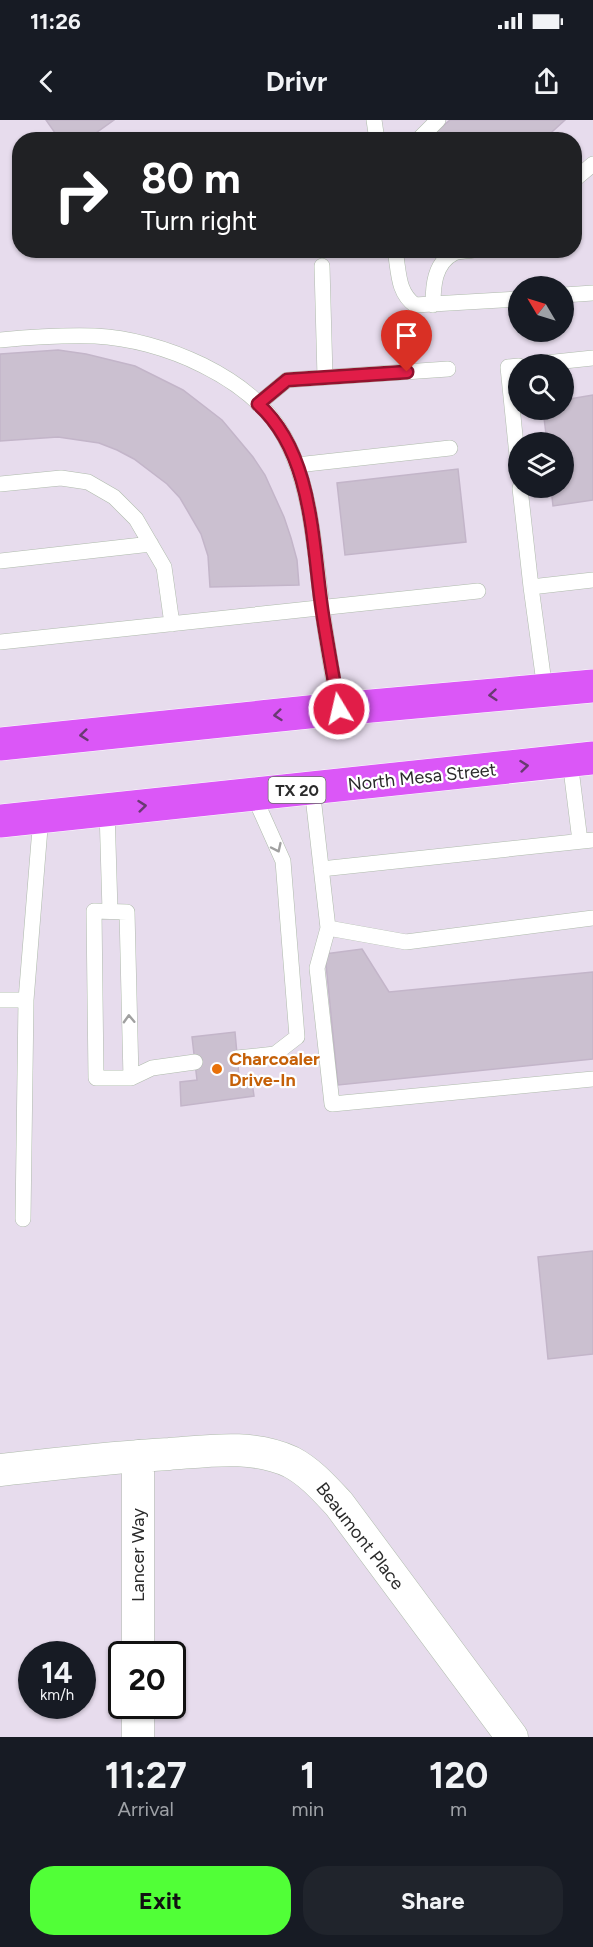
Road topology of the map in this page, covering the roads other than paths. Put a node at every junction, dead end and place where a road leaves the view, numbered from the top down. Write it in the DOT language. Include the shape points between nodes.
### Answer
graph roads {
  1 [pos="438,120"];
  2 [pos="426,132"];
  3 [pos="399,258"];
  4 [pos="449,258"];
  5 [pos="322,266"];
  6 [pos="593,293"];
  7 [pos="574,294"];
  8 [pos="508,299"];
  9 [pos="433,305"];
  10 [pos="0,340"];
  11 [pos="593,358"];
  12 [pos="574,360"];
  13 [pos="448,369"];
  14 [pos="325,377"];
  15 [pos="258,404"];
  16 [pos="450,448"];
  17 [pos="297,465"];
  18 [pos="0,484"];
  19 [pos="521,498"];
  20 [pos="151,544"];
  21 [pos="0,561"];
  22 [pos="593,580"];
  23 [pos="531,587"];
  24 [pos="478,591"];
  25 [pos="322,609"];
  26 [pos="172,624"];
  27 [pos="0,642"];
  28 [pos="593,686"];
  29 [pos="544,690"];
  30 [pos="339,709"];
  31 [pos="0,744"];
  32 [pos="581,760"];
  33 [pos="312,788"];
  34 [pos="253,794"];
  35 [pos="107,810"];
  36 [pos="41,816"];
  37 [pos="0,821"];
  38 [pos="586,840"];
  39 [pos="321,869"];
  40 [pos="110,911"];
  41 [pos="593,918"];
  42 [pos="328,928"];
  43 [pos="0,1000"];
  44 [pos="26,1000"];
  45 [pos="237,1058"];
  46 [pos="195,1062"];
  47 [pos="131,1078"];
  48 [pos="593,1079"];
  49 [pos="23,1219"];
  50 [pos="138,1456"];
  51 [pos="0,1470"];
  52 [pos="138,1641"];
  53 [pos="138,1719"];
  54 [pos="138,1737"];
  55 [pos="512,1737"];
  1 -- 2 [label="lane"];
  3 -- 9 [label="lane" via="401,289 407,299 415,304"];
  4 -- 9 [label="lane" via="438,269"];
  5 -- 14 [label="lane"];
  6 -- 7 [label="lane"];
  8 -- 9 [label="lane"];
  10 -- 15 [label="lane" via="97,336 137,342 206,366"];
  11 -- 12 [label="lane"];
  13 -- 14 [label="lane"];
  14 -- 15 [label="lane" via="287,380"];
  15 -- 17 [label="lane" via="285,437"];
  16 -- 17 [label="lane"];
  17 -- 25 [label="lane" via="309,507"];
  18 -- 20 [label="lane" via="61,478 88,482 114,496 136,519"];
  19 -- 23 [label="lane"];
  20 -- 21 [label="lane"];
  20 -- 26 [label="lane" via="164,567"];
  22 -- 23 [label="lane"];
  23 -- 29 [label="lane"];
  24 -- 25 [label="lane"];
  25 -- 26 [label="lane"];
  25 -- 30 [label="lane"];
  26 -- 27 [label="lane"];
  28 -- 29 [label="main road"];
  29 -- 30 [label="main road, one-way"];
  30 -- 31 [label="main road, one-way"];
  33 -- 32 [label="main road, North Mesa Street / TX 20, one-way"];
  32 -- 38 [label="lane"];
  33 -- 34 [label="main road, North Mesa Street / TX 20"];
  33 -- 39 [label="lane"];
  35 -- 34 [label="main road, North Mesa Street / TX 20, one-way"];
  34 -- 45 [label="lane, one-way" via="283,861 297,1037 275,1054"];
  35 -- 36 [label="main road, North Mesa Street / TX 20"];
  35 -- 40 [label="lane"];
  36 -- 37 [label="main road, North Mesa Street / TX 20"];
  36 -- 44 [label="lane"];
  38 -- 39 [label="lane"];
  39 -- 42 [label="lane"];
  47 -- 40 [label="lane, one-way" via="127,912"];
  40 -- 47 [label="lane" via="94,911 96,1078"];
  41 -- 42 [label="lane" via="406,942"];
  42 -- 48 [label="lane" via="317,968 332,1104"];
  43 -- 44 [label="lane"];
  44 -- 49 [label="lane"];
  46 -- 47 [label="lane" via="152,1068"];
  50 -- 51 [label="street, Beaumont Place"];
  50 -- 52 [label="street, Lancer Way"];
  50 -- 55 [label="street, Beaumont Place" via="234,1449 261,1452 291,1462 317,1480 339,1504"];
  53 -- 54 [label="street"];
}
